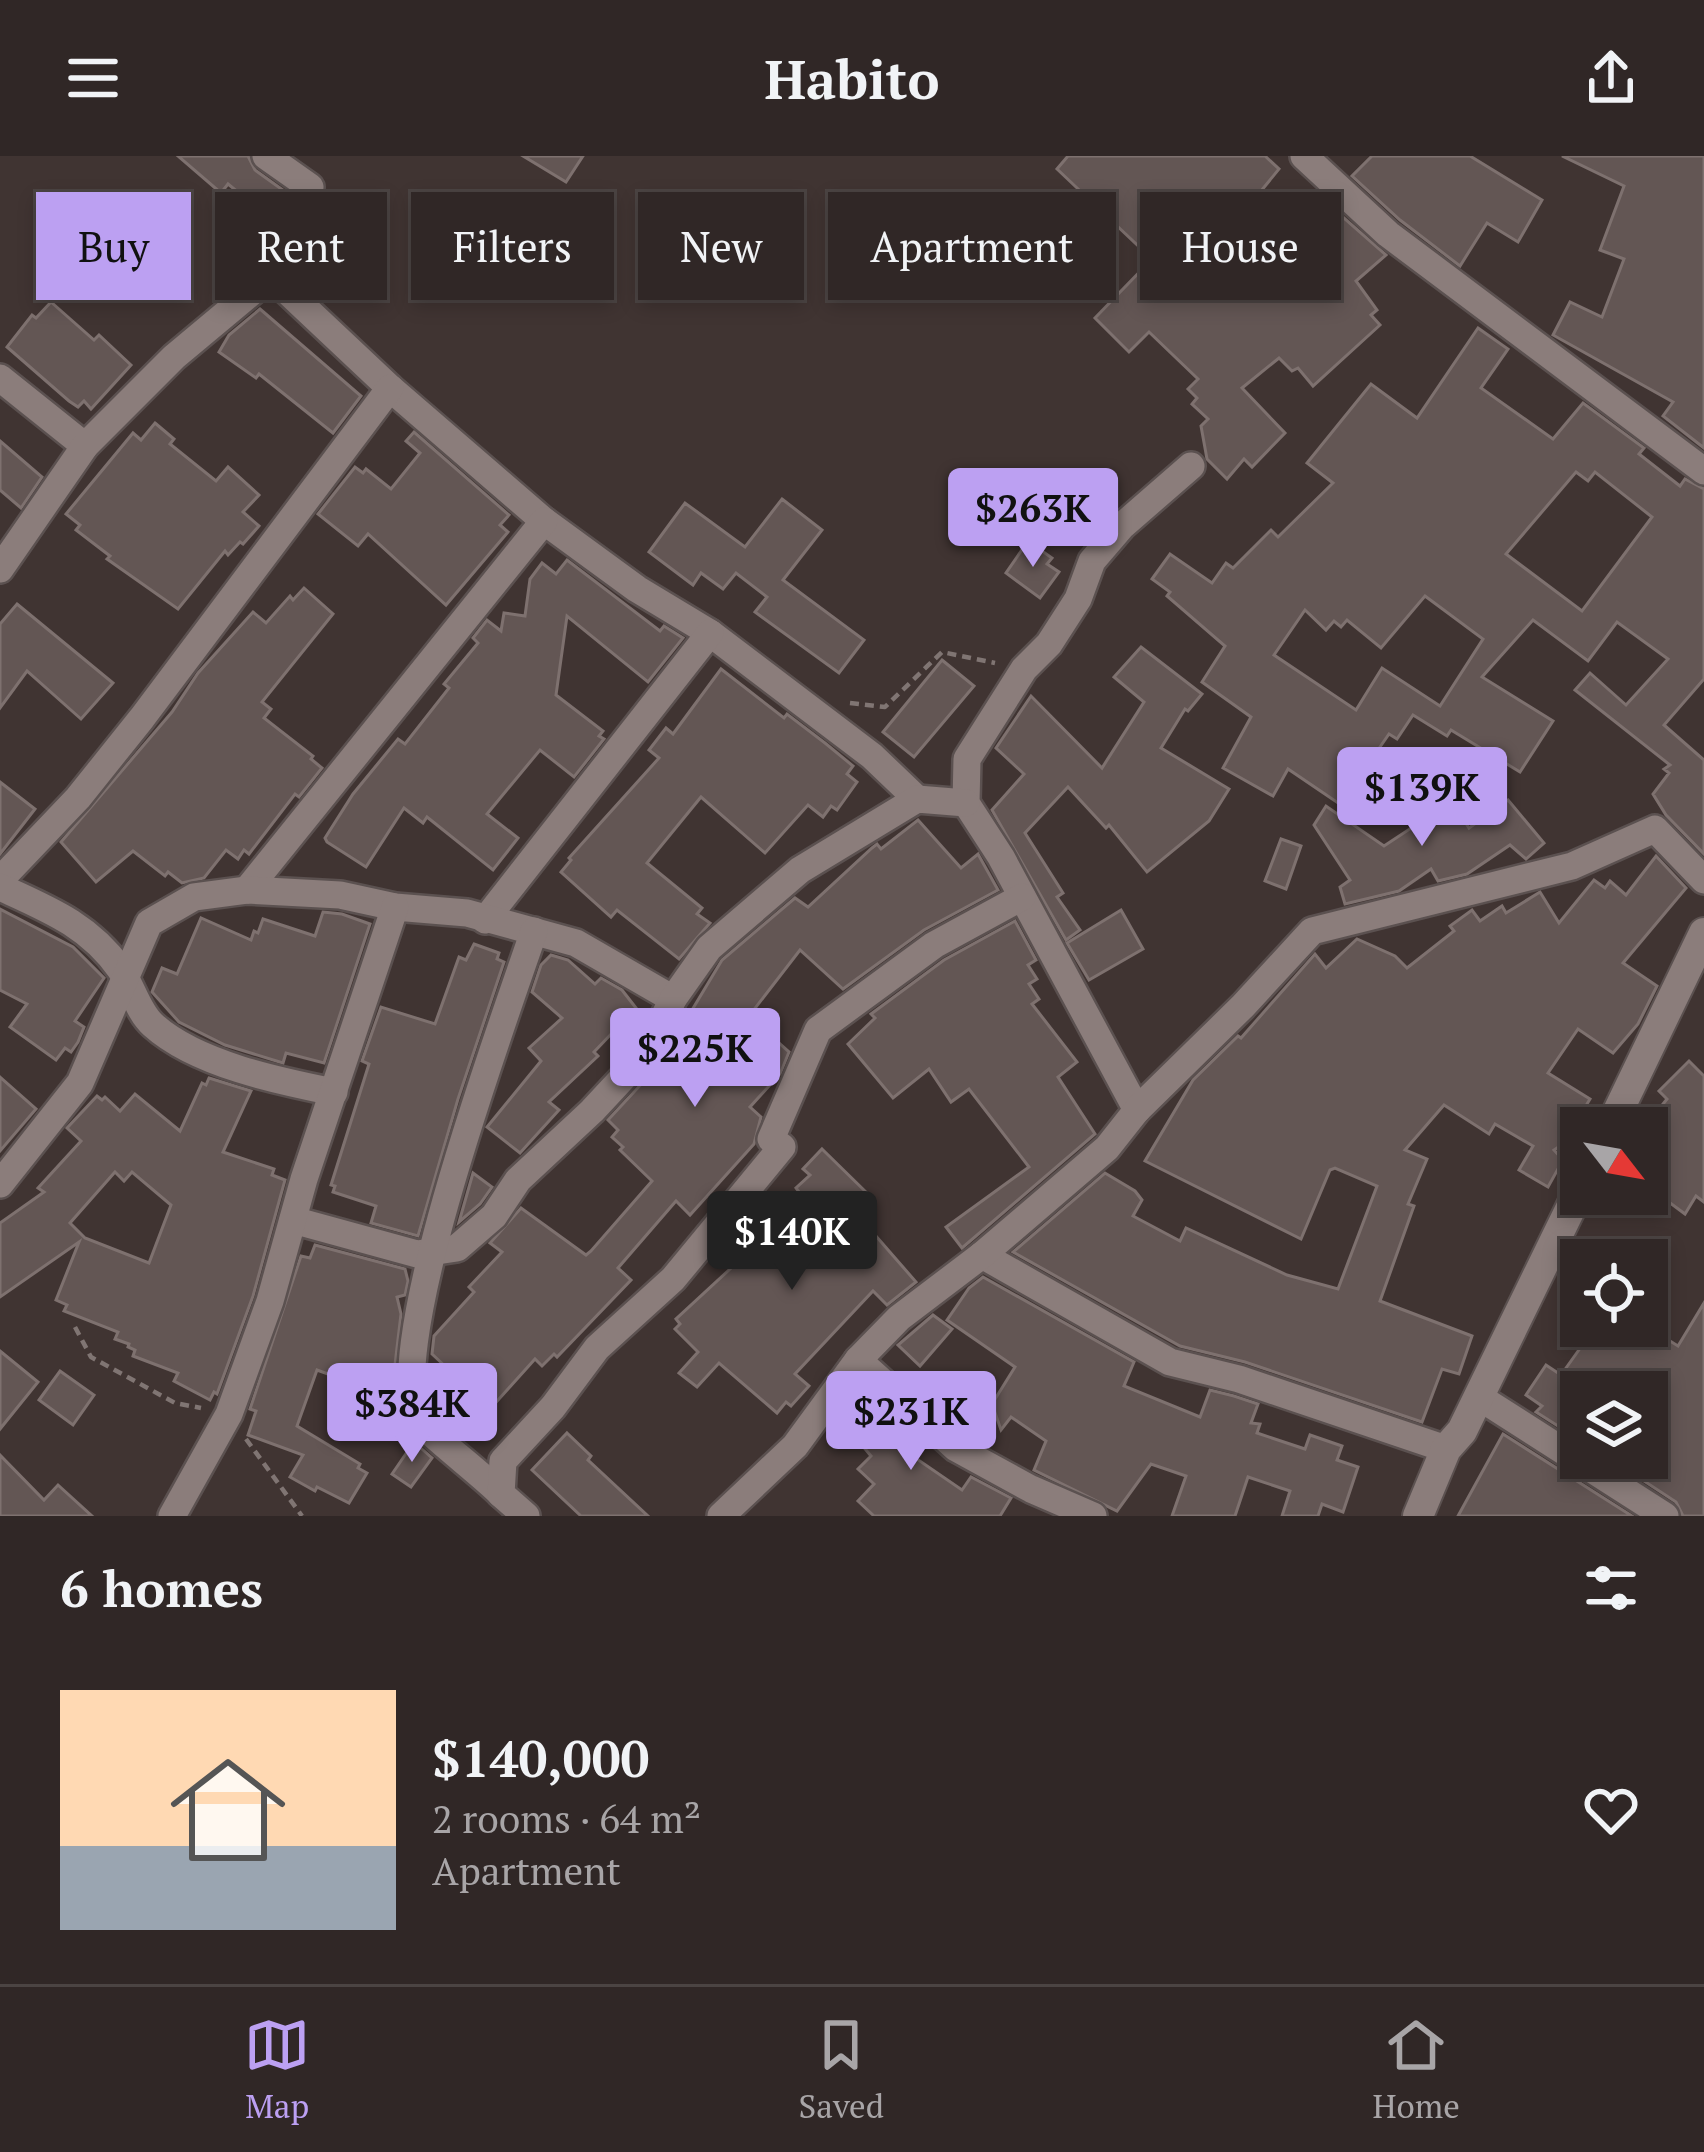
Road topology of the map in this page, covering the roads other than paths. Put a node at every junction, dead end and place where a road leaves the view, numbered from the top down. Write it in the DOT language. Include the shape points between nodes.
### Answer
graph roads {
  1 [pos="266,156"];
  2 [pos="1304,156"];
  3 [pos="308,192"];
  4 [pos="242,300"];
  5 [pos="296,300"];
  6 [pos="0,378"];
  7 [pos="390,388"];
  8 [pos="85,446"];
  9 [pos="1191,466"];
  10 [pos="1704,471"];
  11 [pos="544,521"];
  12 [pos="0,569"];
  13 [pos="710,633"];
  14 [pos="917,799"];
  15 [pos="966,803"];
  16 [pos="1704,880"];
  17 [pos="0,884"];
  18 [pos="247,890"];
  19 [pos="1022,897"];
  20 [pos="395,907"];
  21 [pos="485,920"];
  22 [pos="534,931"];
  23 [pos="1704,933"];
  24 [pos="126,977"];
  25 [pos="673,999"];
  26 [pos="334,1092"];
  27 [pos="1620,1107"];
  28 [pos="1137,1110"];
  29 [pos="0,1184"];
  30 [pos="1567,1215"];
  31 [pos="293,1220"];
  32 [pos="430,1252"];
  33 [pos="982,1255"];
  34 [pos="858,1360"];
  35 [pos="1479,1397"];
  36 [pos="1446,1449"];
  37 [pos="501,1494"];
  38 [pos="172,1516"];
  39 [pos="526,1516"];
  40 [pos="722,1516"];
  41 [pos="1093,1516"];
  42 [pos="1418,1516"];
  43 [pos="1665,1516"];
  1 -- 3 [label="street"];
  2 -- 10 [label="street" via="1388,234"];
  4 -- 8 [label="street"];
  5 -- 7 [label="street"];
  6 -- 8 [label="street"];
  7 -- 11 [label="street"];
  7 -- 17 [label="street" via="142,718"];
  8 -- 12 [label="street"];
  9 -- 15 [label="street" via="1092,561 1078,599 967,759"];
  11 -- 13 [label="street"];
  11 -- 18 [label="street"];
  13 -- 14 [label="street" via="872,755"];
  13 -- 21 [label="street"];
  14 -- 15 [label="street"];
  14 -- 25 [label="street" via="800,870 710,947"];
  15 -- 19 [label="street"];
  16 -- 28 [label="street" via="1655,829 1572,866 1312,931"];
  17 -- 24 [label="street" via="98,939"];
  18 -- 20 [label="street"];
  18 -- 24 [label="street" via="194,897 149,923"];
  19 -- 28 [label="street"];
  19 -- 37 [label="street" via="934,945 818,1030 771,1139 782,1147 674,1279 597,1348 503,1461"];
  20 -- 21 [label="street"];
  20 -- 26 [label="street"];
  21 -- 22 [label="street"];
  22 -- 25 [label="street" via="576,943"];
  22 -- 32 [label="street"];
  23 -- 27 [label="street"];
  24 -- 26 [label="street" via="151,1024 199,1052"];
  24 -- 29 [label="street" via="80,1083"];
  25 -- 32 [label="street" via="646,1053 518,1180 494,1216 457,1248"];
  26 -- 31 [label="street"];
  28 -- 33 [label="street" via="1107,1148"];
  30 -- 35 [label="street"];
  31 -- 32 [label="street"];
  31 -- 38 [label="street" via="229,1414"];
  32 -- 37 [label="street" via="409,1369 419,1420"];
  33 -- 34 [label="street" via="898,1318"];
  33 -- 36 [label="street" via="1170,1362"];
  34 -- 40 [label="street" via="795,1446"];
  34 -- 41 [label="street" via="956,1448"];
  35 -- 36 [label="street"];
  35 -- 43 [label="street"];
  36 -- 42 [label="street"];
  37 -- 39 [label="street"];
}
